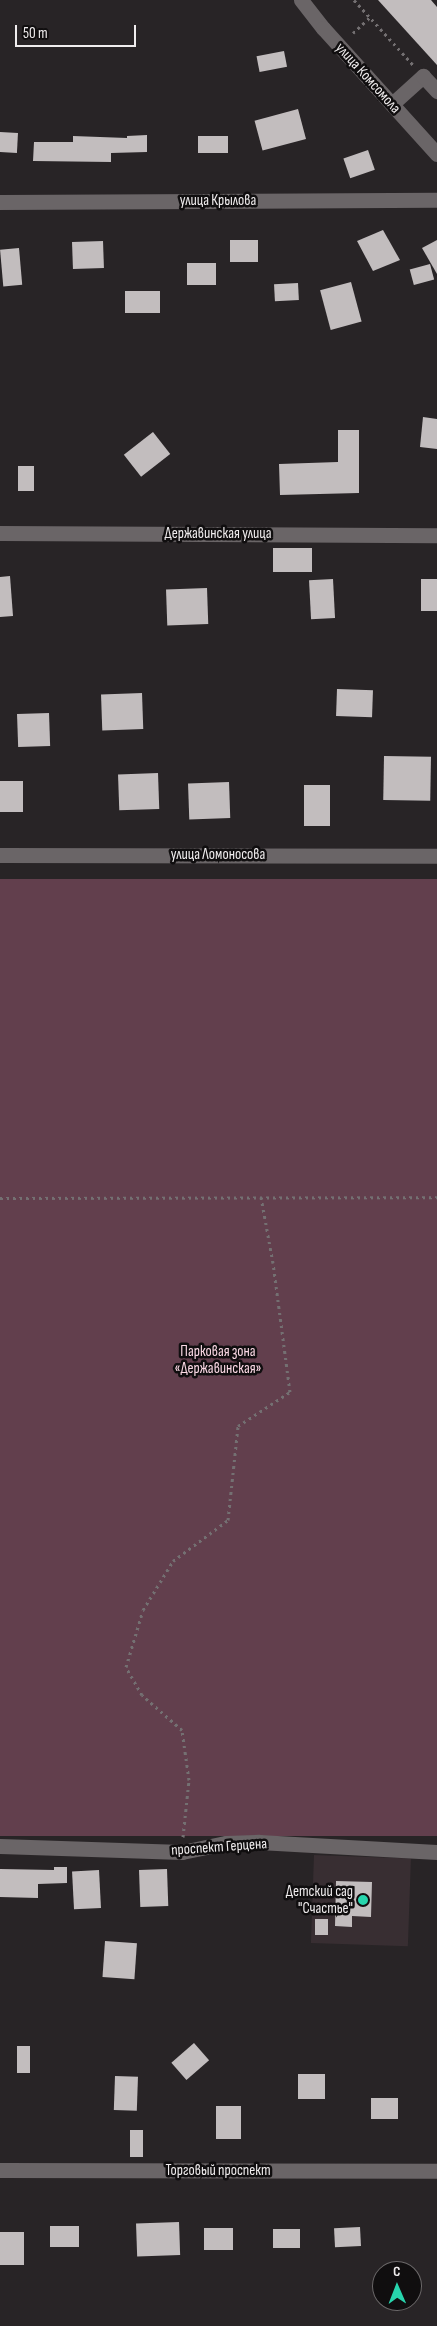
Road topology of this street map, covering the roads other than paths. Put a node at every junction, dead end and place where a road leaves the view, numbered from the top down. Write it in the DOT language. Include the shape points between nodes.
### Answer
graph roads {
  1 [pos="301,0"];
  2 [pos="437,91"];
  3 [pos="392,104"];
  4 [pos="437,154"];
  5 [pos="437,200"];
  6 [pos="0,202"];
  7 [pos="0,533"];
  8 [pos="437,535"];
  9 [pos="0,855"];
  10 [pos="437,856"];
  11 [pos="0,1846"];
  12 [pos="437,1852"];
  13 [pos="0,2170"];
  14 [pos="437,2171"];
  1 -- 3 [label="street, улица Комсомола"];
  2 -- 3 [label="street" via="423,76"];
  3 -- 4 [label="street, улица Комсомола"];
  5 -- 6 [label="street, улица Крылова"];
  7 -- 8 [label="street, Державинская улица"];
  9 -- 10 [label="street, улица Ломоносова"];
  11 -- 12 [label="street, проспект Герцена" via="182,1852 259,1842"];
  13 -- 14 [label="street, Торговый проспект"];
}
